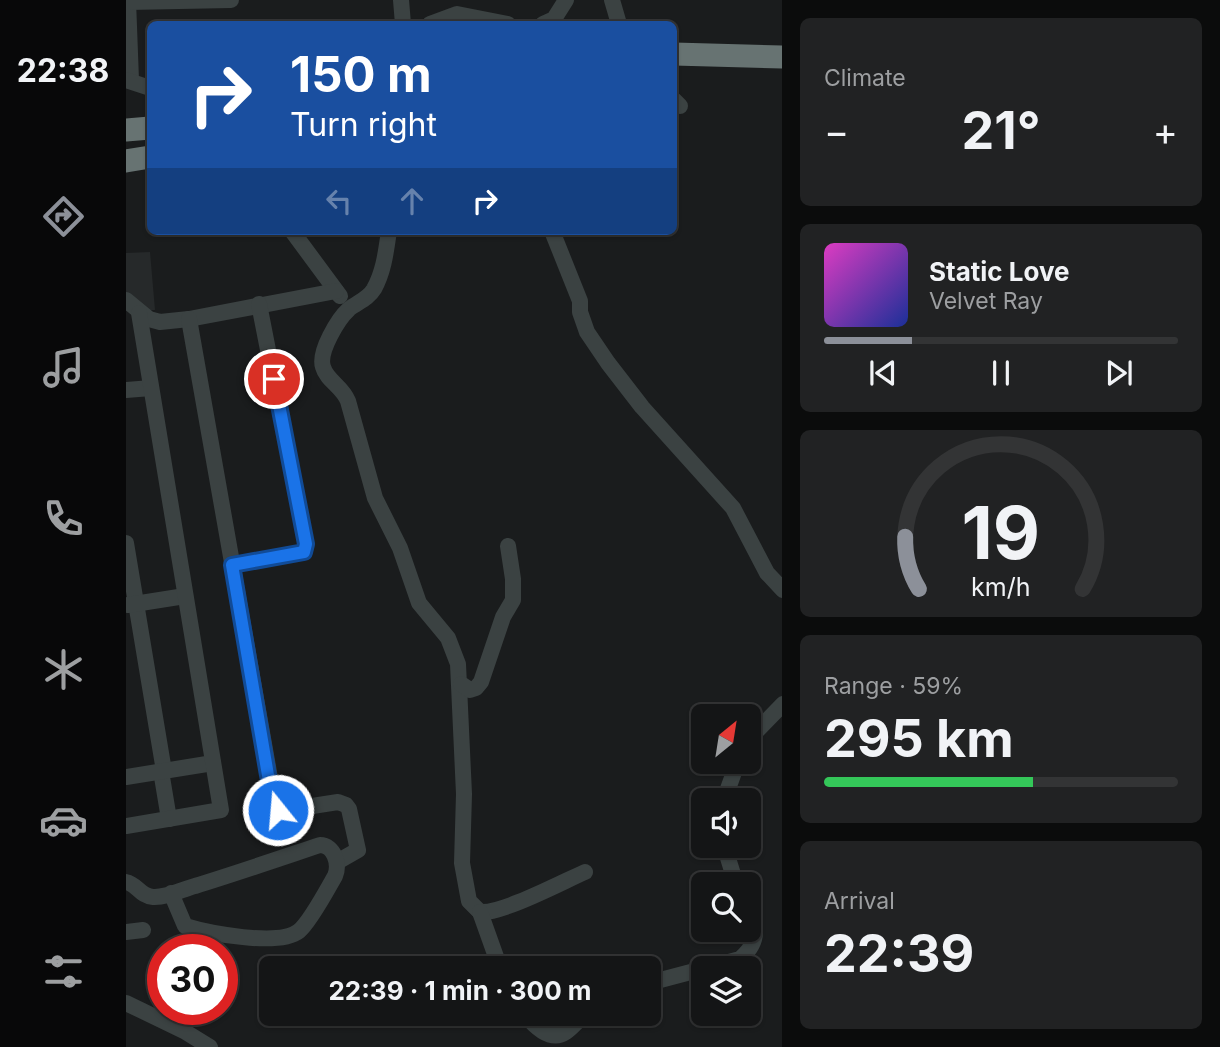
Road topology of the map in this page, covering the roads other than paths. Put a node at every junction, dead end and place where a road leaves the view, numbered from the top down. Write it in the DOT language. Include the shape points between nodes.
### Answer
graph roads {
  1 [pos="231,0"];
  2 [pos="401,0"];
  3 [pos="612,0"];
  4 [pos="128,1"];
  5 [pos="565,2"];
  6 [pos="403,21"];
  7 [pos="438,21"];
  8 [pos="493,21"];
  9 [pos="550,21"];
  10 [pos="566,21"];
  11 [pos="618,21"];
  12 [pos="677,54"];
  13 [pos="782,57"];
  14 [pos="677,66"];
  15 [pos="782,69"];
  16 [pos="128,80"];
  17 [pos="147,87"];
  18 [pos="147,128"];
  19 [pos="126,130"];
  20 [pos="147,158"];
  21 [pos="126,161"];
  22 [pos="295,235"];
  23 [pos="388,235"];
  24 [pos="554,235"];
  25 [pos="336,291"];
  26 [pos="126,300"];
  27 [pos="259,304"];
  28 [pos="348,310"];
  29 [pos="139,313"];
  30 [pos="189,319"];
  31 [pos="151,388"];
  32 [pos="126,390"];
  33 [pos="126,543"];
  34 [pos="508,546"];
  35 [pos="232,565"];
  36 [pos="782,590"];
  37 [pos="186,596"];
  38 [pos="131,605"];
  39 [pos="461,684"];
  40 [pos="782,704"];
  41 [pos="761,726"];
  42 [pos="213,762"];
  43 [pos="163,771"];
  44 [pos="126,777"];
  45 [pos="169,819"];
  46 [pos="126,825"];
  47 [pos="337,862"];
  48 [pos="585,872"];
  49 [pos="126,882"];
  50 [pos="171,893"];
  51 [pos="480,912"];
  52 [pos="144,930"];
  53 [pos="126,932"];
  54 [pos="754,942"];
  55 [pos="496,956"];
  56 [pos="661,980"];
  57 [pos="126,1003"];
  58 [pos="536,1026"];
  59 [pos="572,1026"];
  60 [pos="556,1041"];
  61 [pos="210,1047"];
  1 -- 4 [label="street"];
  2 -- 6 [label="street"];
  3 -- 11 [label="street"];
  4 -- 16 [label="street"];
  5 -- 9 [label="street"];
  5 -- 10 [label="street"];
  7 -- 8 [label="street" via="457,14"];
  12 -- 13 [label="highway"];
  14 -- 15 [label="highway"];
  16 -- 17 [label="street"];
  18 -- 19 [label="highway"];
  20 -- 21 [label="highway"];
  22 -- 25 [label="street"];
  23 -- 28 [label="street" via="380,277 369,296"];
  24 -- 36 [label="street" via="587,332 642,407 733,508 761,562"];
  25 -- 27 [label="street"];
  25 -- 28 [label="street"];
  26 -- 29 [label="street"];
  27 -- 30 [label="street"];
  27 -- 35 [label="street" via="306,544 304,552"];
  28 -- 39 [label="street" via="324,349 323,369 344,390 375,498 400,548 419,603 452,643"];
  29 -- 30 [label="street" via="160,322"];
  29 -- 31 [label="street"];
  30 -- 35 [label="street"];
  31 -- 32 [label="street"];
  31 -- 37 [label="street"];
  33 -- 38 [label="street"];
  34 -- 39 [label="street" via="513,600 481,682 470,691"];
  35 -- 47 [label="street" via="275,806 280,811 338,802 346,805 358,850"];
  37 -- 38 [label="street"];
  37 -- 42 [label="street"];
  38 -- 43 [label="street"];
  39 -- 51 [label="street" via="462,863 469,901"];
  40 -- 41 [label="street"];
  42 -- 43 [label="street"];
  42 -- 45 [label="street" via="221,810"];
  43 -- 44 [label="street"];
  43 -- 45 [label="street"];
  45 -- 46 [label="street"];
  47 -- 50 [label="street" via="331,849 320,845"];
  47 -- 50 [label="street" via="335,876 305,924 298,932 282,937 222,936 185,926"];
  48 -- 51 [label="street" via="504,907"];
  49 -- 50 [label="street" via="147,896"];
  51 -- 55 [label="street"];
  52 -- 53 [label="street"];
  54 -- 56 [label="street" via="740,958"];
  57 -- 61 [label="street"];
  58 -- 60 [label="street"];
  59 -- 60 [label="street"];
}
